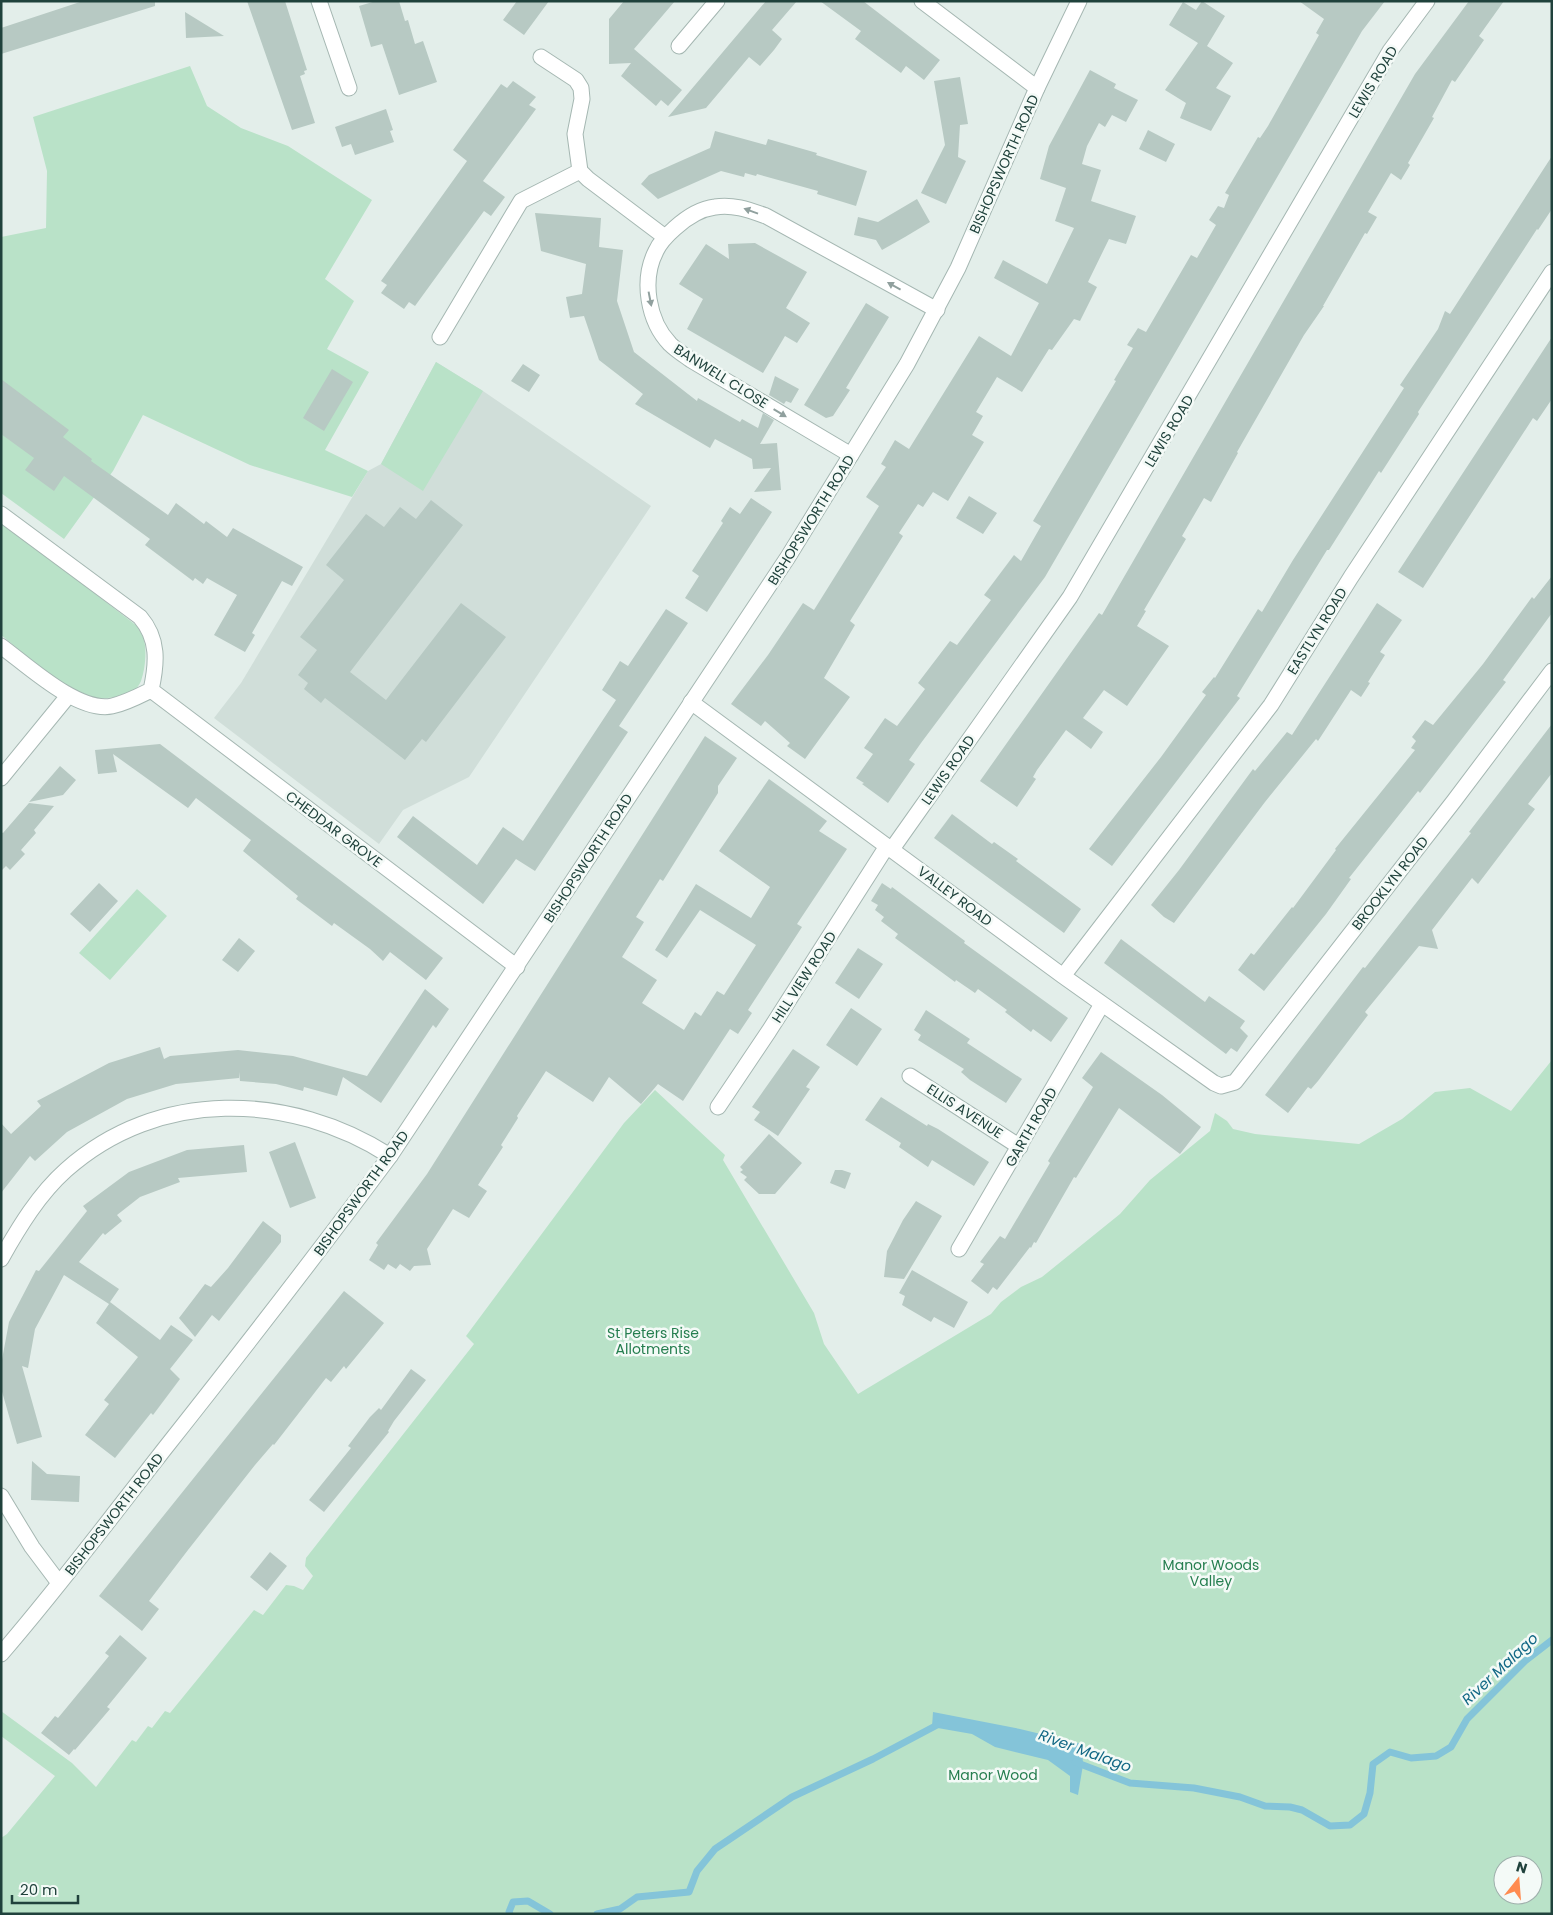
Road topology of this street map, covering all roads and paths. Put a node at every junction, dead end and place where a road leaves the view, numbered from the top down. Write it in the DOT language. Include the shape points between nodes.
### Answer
graph roads {
  1 [pos="319,1"];
  2 [pos="717,1"];
  3 [pos="922,1"];
  4 [pos="1079,1"];
  5 [pos="1427,1"];
  6 [pos="680,46"];
  7 [pos="541,57"];
  8 [pos="349,88"];
  9 [pos="1037,88"];
  10 [pos="580,171"];
  11 [pos="665,237"];
  12 [pos="1552,272"];
  13 [pos="937,310"];
  14 [pos="440,337"];
  15 [pos="851,456"];
  16 [pos="1,514"];
  17 [pos="1,646"];
  18 [pos="1552,672"];
  19 [pos="151,690"];
  20 [pos="68,696"];
  21 [pos="691,702"];
  22 [pos="1,778"];
  23 [pos="890,847"];
  24 [pos="517,967"];
  25 [pos="1062,976"];
  26 [pos="1102,1004"];
  27 [pos="910,1076"];
  28 [pos="1222,1086"];
  29 [pos="718,1107"];
  30 [pos="1020,1147"];
  31 [pos="390,1156"];
  32 [pos="959,1249"];
  33 [pos="1,1259"];
  34 [pos="1,1496"];
  35 [pos="59,1583"];
  36 [pos="1,1654"];
  1 -- 8 [label="street"];
  2 -- 6 [label="street"];
  3 -- 9 [label="street"];
  4 -- 9 [label="street, BISHOPSWORTH ROAD"];
  5 -- 23 [label="street, LEWIS ROAD" via="1390,52 1070,597"];
  7 -- 10 [label="street" via="576,80 581,88 576,134"];
  9 -- 13 [label="street, BISHOPSWORTH ROAD"];
  10 -- 11 [label="street"];
  10 -- 14 [label="street" via="521,201"];
  13 -- 11 [label="street, BANWELL CLOSE, one-way" via="766,216 739,206 714,206 689,216"];
  11 -- 15 [label="street, BANWELL CLOSE, one-way" via="650,268 648,296 656,324 670,344 691,360"];
  12 -- 25 [label="street, EASTLYN ROAD" via="1351,577 1271,705"];
  13 -- 15 [label="street, BISHOPSWORTH ROAD"];
  15 -- 21 [label="street, BISHOPSWORTH ROAD" via="788,558"];
  16 -- 19 [label="street" via="140,617 150,628 156,654"];
  17 -- 20 [label="street"];
  18 -- 28 [label="street, BROOKLYN ROAD" via="1234,1082"];
  19 -- 20 [label="street" via="110,707 91,705"];
  19 -- 24 [label="street, CHEDDAR GROVE"];
  20 -- 22 [label="street"];
  21 -- 23 [label="street, VALLEY ROAD"];
  21 -- 24 [label="street, BISHOPSWORTH ROAD"];
  23 -- 25 [label="street, VALLEY ROAD"];
  23 -- 29 [label="street, HILL VIEW ROAD"];
  24 -- 31 [label="street, BISHOPSWORTH ROAD"];
  25 -- 26 [label="street, VALLEY ROAD"];
  26 -- 28 [label="street, VALLEY ROAD"];
  26 -- 30 [label="street, GARTH ROAD"];
  27 -- 30 [label="street, ELLIS AVENUE"];
  30 -- 32 [label="street, GARTH ROAD"];
  31 -- 33 [label="street" via="329,1125 270,1110 230,1108 174,1113 128,1129 82,1156 64,1171 43,1194"];
  31 -- 35 [label="street, BISHOPSWORTH ROAD" via="322,1248"];
  34 -- 35 [label="street"];
  35 -- 36 [label="street, BISHOPSWORTH ROAD"];
}
